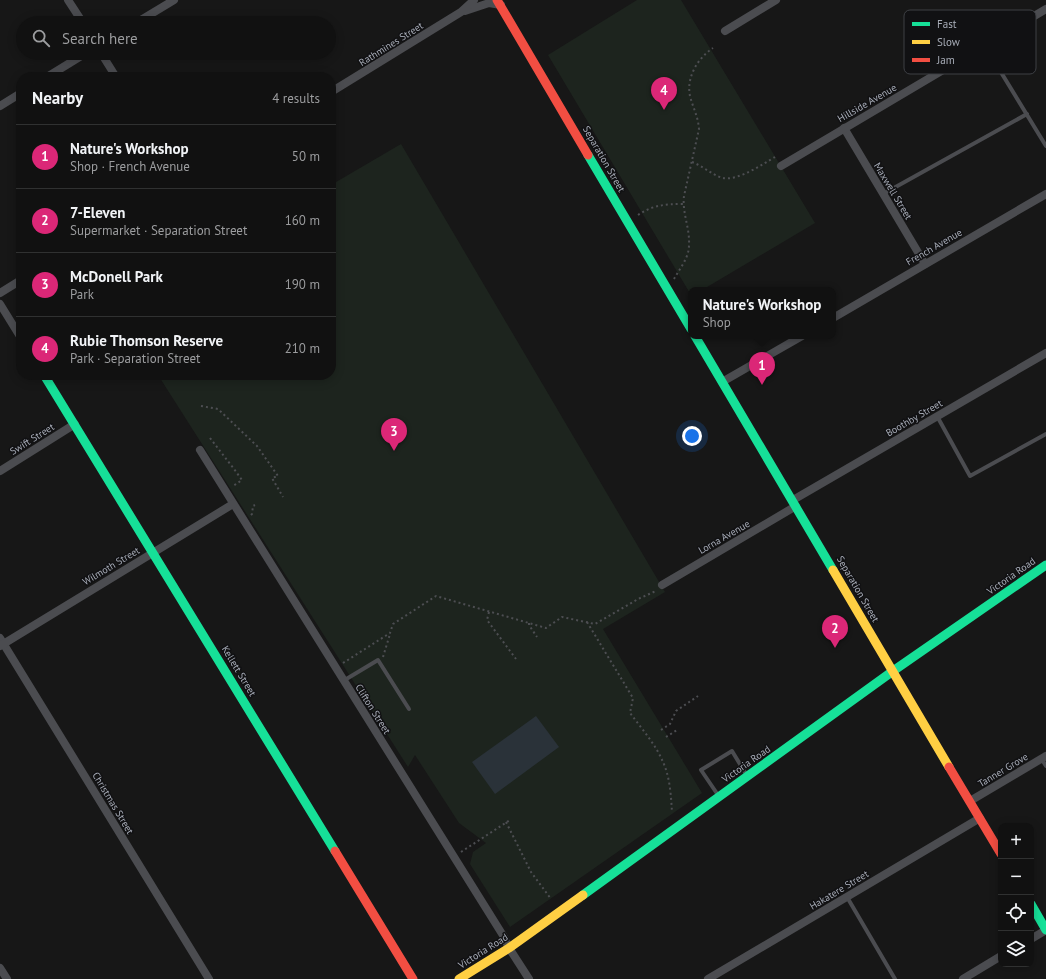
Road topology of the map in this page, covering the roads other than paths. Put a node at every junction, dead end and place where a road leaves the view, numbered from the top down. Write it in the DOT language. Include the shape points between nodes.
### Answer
graph roads {
  1 [pos="68,0"];
  2 [pos="174,0"];
  3 [pos="474,0"];
  4 [pos="776,0"];
  5 [pos="499,3"];
  6 [pos="1046,10"];
  7 [pos="461,12"];
  8 [pos="78,16"];
  9 [pos="148,16"];
  10 [pos="1036,16"];
  11 [pos="725,31"];
  12 [pos="75,60"];
  13 [pos="106,60"];
  14 [pos="55,72"];
  15 [pos="113,72"];
  16 [pos="937,74"];
  17 [pos="1002,74"];
  18 [pos="336,89"];
  19 [pos="16,96"];
  20 [pos="0,106"];
  21 [pos="1027,114"];
  22 [pos="844,128"];
  23 [pos="1046,146"];
  24 [pos="781,166"];
  25 [pos="883,194"];
  26 [pos="1046,194"];
  27 [pos="925,264"];
  28 [pos="16,283"];
  29 [pos="0,293"];
  30 [pos="0,304"];
  31 [pos="836,316"];
  32 [pos="688,324"];
  33 [pos="16,330"];
  34 [pos="697,339"];
  35 [pos="797,339"];
  36 [pos="1046,353"];
  37 [pos="47,380"];
  38 [pos="722,382"];
  39 [pos="937,416"];
  40 [pos="75,424"];
  41 [pos="1046,434"];
  42 [pos="200,450"];
  43 [pos="0,472"];
  44 [pos="795,503"];
  45 [pos="233,504"];
  46 [pos="154,552"];
  47 [pos="1046,565"];
  48 [pos="662,585"];
  49 [pos="1,642"];
  50 [pos="893,671"];
  51 [pos="343,681"];
  52 [pos="409,709"];
  53 [pos="1044,757"];
  54 [pos="1046,766"];
  55 [pos="747,776"];
  56 [pos="719,796"];
  57 [pos="970,801"];
  58 [pos="980,818"];
  59 [pos="998,849"];
  60 [pos="847,897"];
  61 [pos="1034,909"];
  62 [pos="1046,930"];
  63 [pos="1034,937"];
  64 [pos="509,948"];
  65 [pos="998,958"];
  66 [pos="0,968"];
  67 [pos="7,979"];
  68 [pos="209,979"];
  69 [pos="413,979"];
  70 [pos="459,979"];
  71 [pos="529,979"];
  72 [pos="708,979"];
  73 [pos="895,979"];
  74 [pos="963,979"];
  1 -- 8 [label="street"];
  2 -- 9 [label="street"];
  3 -- 7 [label="street, Rathmines Street"];
  4 -- 11 [label="street"];
  5 -- 7 [label="street, Rathmines Street" via="489,3"];
  5 -- 32 [label="street, Separation Street"];
  6 -- 10 [label="street, Hillside Avenue"];
  7 -- 18 [label="street, Rathmines Street"];
  12 -- 14 [label="street"];
  13 -- 15 [label="street"];
  16 -- 22 [label="street, Hillside Avenue"];
  17 -- 21 [label="lane"];
  19 -- 20 [label="street"];
  21 -- 23 [label="lane"];
  21 -- 25 [label="lane"];
  22 -- 24 [label="street, Hillside Avenue"];
  22 -- 25 [label="street, Maxwell Street"];
  25 -- 27 [label="street, Maxwell Street"];
  26 -- 27 [label="street, French Avenue"];
  27 -- 31 [label="street, French Avenue"];
  28 -- 29 [label="street"];
  30 -- 33 [label="street"];
  34 -- 38 [label="street, Separation Street"];
  35 -- 38 [label="street"];
  36 -- 39 [label="street, Boothby Street"];
  37 -- 40 [label="street, Kellett Street"];
  38 -- 44 [label="street, Separation Street"];
  39 -- 41 [label="lane" via="970,476"];
  39 -- 44 [label="street, Boothby Street"];
  40 -- 43 [label="street, Swift Street"];
  40 -- 46 [label="street, Kellett Street"];
  42 -- 45 [label="street, Clifton Street"];
  44 -- 48 [label="street, Lorna Avenue"];
  44 -- 50 [label="street, Separation Street"];
  45 -- 46 [label="street, Wilmoth Street"];
  45 -- 51 [label="street, Clifton Street"];
  46 -- 49 [label="street, Wilmoth Street"];
  46 -- 69 [label="street, Kellett Street"];
  47 -- 50 [label="street, Victoria Road"];
  49 -- 68 [label="street, Christmas Street"];
  50 -- 55 [label="street, Victoria Road"];
  50 -- 57 [label="street, Separation Street"];
  51 -- 52 [label="lane" via="378,660"];
  51 -- 64 [label="street, Clifton Street"];
  53 -- 54 [label="lane"];
  53 -- 57 [label="street, Tanner Grove"];
  55 -- 56 [label="street, Victoria Road"];
  55 -- 56 [label="lane" via="732,751 701,770"];
  56 -- 64 [label="street, Victoria Road"];
  57 -- 58 [label="street, Separation Street"];
  58 -- 59 [label="street, Separation Street"];
  58 -- 60 [label="street, Hakatere Street"];
  60 -- 72 [label="street, Hakatere Street"];
  60 -- 73 [label="lane"];
  61 -- 62 [label="street"];
  62 -- 63 [label="street"];
  64 -- 70 [label="street, Victoria Road"];
  64 -- 71 [label="street, Clifton Street"];
  65 -- 74 [label="street"];
  66 -- 67 [label="street"];
}
